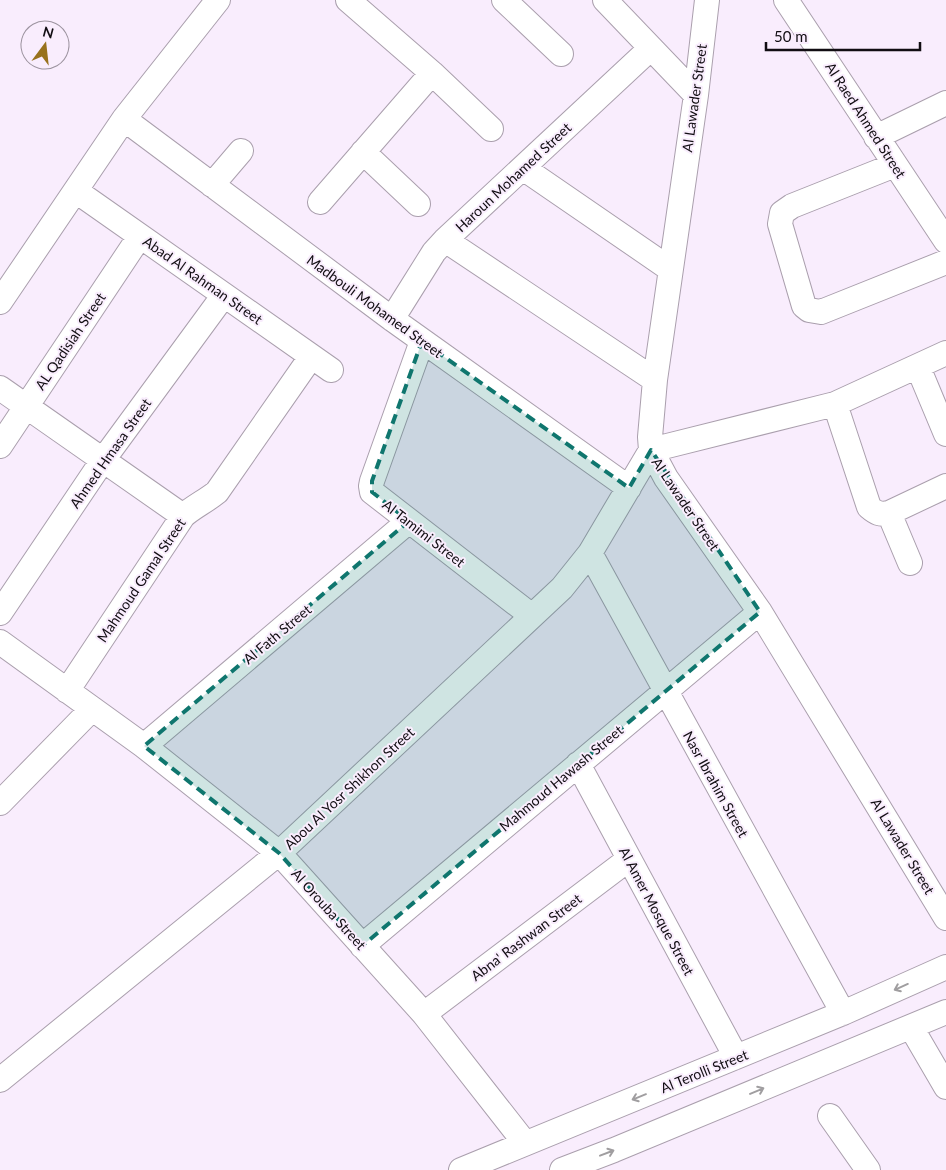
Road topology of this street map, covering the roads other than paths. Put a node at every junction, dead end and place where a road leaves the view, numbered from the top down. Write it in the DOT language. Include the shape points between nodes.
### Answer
graph roads {
  1 [pos="218,0"];
  2 [pos="348,0"];
  3 [pos="504,0"];
  4 [pos="605,0"];
  5 [pos="707,0"];
  6 [pos="786,0"];
  7 [pos="651,48"];
  8 [pos="561,54"];
  9 [pos="432,73"];
  10 [pos="696,95"];
  11 [pos="946,103"];
  12 [pos="124,119"];
  13 [pos="491,129"];
  14 [pos="876,137"];
  15 [pos="242,150"];
  16 [pos="363,152"];
  17 [pos="895,165"];
  18 [pos="522,168"];
  19 [pos="212,185"];
  20 [pos="76,191"];
  21 [pos="320,202"];
  22 [pos="418,204"];
  23 [pos="140,236"];
  24 [pos="945,236"];
  25 [pos="446,240"];
  26 [pos="946,262"];
  27 [pos="670,269"];
  28 [pos="224,295"];
  29 [pos="0,302"];
  30 [pos="392,320"];
  31 [pos="422,341"];
  32 [pos="946,353"];
  33 [pos="311,357"];
  34 [pos="918,367"];
  35 [pos="330,370"];
  36 [pos="655,380"];
  37 [pos="0,388"];
  38 [pos="835,404"];
  39 [pos="26,406"];
  40 [pos="946,434"];
  41 [pos="0,446"];
  42 [pos="651,450"];
  43 [pos="103,460"];
  44 [pos="946,486"];
  45 [pos="629,488"];
  46 [pos="889,513"];
  47 [pos="183,516"];
  48 [pos="409,521"];
  49 [pos="590,554"];
  50 [pos="910,564"];
  51 [pos="760,612"];
  52 [pos="0,613"];
  53 [pos="532,616"];
  54 [pos="0,642"];
  55 [pos="68,691"];
  56 [pos="665,691"];
  57 [pos="92,709"];
  58 [pos="144,746"];
  59 [pos="578,764"];
  60 [pos="0,804"];
  61 [pos="279,853"];
  62 [pos="629,859"];
  63 [pos="946,918"];
  64 [pos="362,946"];
  65 [pos="946,967"];
  66 [pos="946,1012"];
  67 [pos="844,1013"];
  68 [pos="424,1014"];
  69 [pos="911,1027"];
  70 [pos="736,1058"];
  71 [pos="0,1080"];
  72 [pos="946,1087"];
  73 [pos="830,1116"];
  74 [pos="525,1143"];
  75 [pos="461,1170"];
  76 [pos="562,1170"];
  77 [pos="868,1170"];
  1 -- 12 [label="street"];
  2 -- 9 [label="street"];
  3 -- 8 [label="street"];
  4 -- 7 [label="street"];
  5 -- 10 [label="street, Al Lawader Street"];
  6 -- 14 [label="street, Al Raed Ahmed Street"];
  7 -- 10 [label="street"];
  7 -- 18 [label="street, Haroun Mohamed Street"];
  9 -- 13 [label="street"];
  9 -- 16 [label="street"];
  10 -- 27 [label="street, Al Lawader Street"];
  11 -- 14 [label="street"];
  12 -- 19 [label="street, Madbouli Mohamed Street"];
  12 -- 20 [label="street"];
  14 -- 17 [label="street, Al Raed Ahmed Street"];
  15 -- 19 [label="street"];
  16 -- 21 [label="street"];
  16 -- 22 [label="street"];
  17 -- 24 [label="street, Al Raed Ahmed Street"];
  17 -- 26 [label="street" via="792,206 782,213 780,224 804,306 821,312"];
  18 -- 25 [label="street, Haroun Mohamed Street"];
  18 -- 27 [label="street"];
  19 -- 30 [label="street, Madbouli Mohamed Street"];
  20 -- 23 [label="street, Abad Al Rahman Street"];
  20 -- 29 [label="street"];
  23 -- 28 [label="street, Abad Al Rahman Street"];
  23 -- 39 [label="street, AL Qadisiah Street"];
  25 -- 30 [label="street, Haroun Mohamed Street" via="434,252"];
  25 -- 36 [label="street"];
  27 -- 36 [label="street, Al Lawader Street"];
  28 -- 33 [label="street, Abad Al Rahman Street"];
  28 -- 43 [label="street, Ahmed Hmasa Street"];
  30 -- 31 [label="street, Madbouli Mohamed Street"];
  31 -- 45 [label="street, Madbouli Mohamed Street"];
  31 -- 48 [label="street, Al Tamimi Street" via="371,486 372,492"];
  32 -- 34 [label="street"];
  33 -- 35 [label="street, Abad Al Rahman Street"];
  33 -- 47 [label="street, Mahmoud Gamal Street" via="217,492"];
  34 -- 38 [label="street"];
  34 -- 40 [label="street"];
  36 -- 42 [label="street, Al Lawader Street"];
  37 -- 39 [label="street"];
  38 -- 42 [label="street"];
  38 -- 46 [label="street" via="869,507 875,512"];
  39 -- 41 [label="street, AL Qadisiah Street"];
  39 -- 43 [label="street"];
  42 -- 45 [label="street, Abou Al Yosr Shikhon Street"];
  42 -- 51 [label="street, Al Lawader Street" via="666,478"];
  43 -- 47 [label="street"];
  43 -- 52 [label="street, Ahmed Hmasa Street"];
  44 -- 46 [label="street"];
  45 -- 49 [label="street, Abou Al Yosr Shikhon Street"];
  46 -- 50 [label="street"];
  47 -- 55 [label="street, Mahmoud Gamal Street"];
  48 -- 53 [label="street, Al Tamimi Street"];
  48 -- 58 [label="street, Al Fath Street"];
  49 -- 53 [label="street, Abou Al Yosr Shikhon Street" via="562,588"];
  49 -- 56 [label="street, Nasr Ibrahim Street"];
  51 -- 56 [label="street, Mahmoud Hawash Street"];
  51 -- 63 [label="street, Al Lawader Street"];
  53 -- 61 [label="street, Abou Al Yosr Shikhon Street"];
  54 -- 55 [label="street, Al Orouba Street"];
  55 -- 57 [label="street, Al Orouba Street"];
  56 -- 59 [label="street, Mahmoud Hawash Street"];
  56 -- 67 [label="street, Nasr Ibrahim Street"];
  57 -- 58 [label="street, Al Orouba Street"];
  57 -- 60 [label="street"];
  58 -- 61 [label="street, Al Orouba Street"];
  59 -- 62 [label="street, Al Amer Mosque Street"];
  59 -- 64 [label="street, Mahmoud Hawash Street"];
  61 -- 64 [label="street, Al Orouba Street"];
  61 -- 71 [label="street, Abou Al Yosr Shikhon Street"];
  62 -- 68 [label="street, Abna' Rashwan Street"];
  62 -- 70 [label="street, Al Amer Mosque Street"];
  64 -- 68 [label="street, Al Orouba Street"];
  65 -- 67 [label="street, Al Terolli Street, one-way"];
  66 -- 69 [label="street"];
  67 -- 70 [label="street, Al Terolli Street"];
  68 -- 74 [label="street, Al Orouba Street"];
  69 -- 72 [label="street"];
  76 -- 69 [label="street, one-way"];
  70 -- 74 [label="street, Al Terolli Street, one-way"];
  73 -- 77 [label="street"];
  74 -- 75 [label="street, Al Terolli Street"];
}
